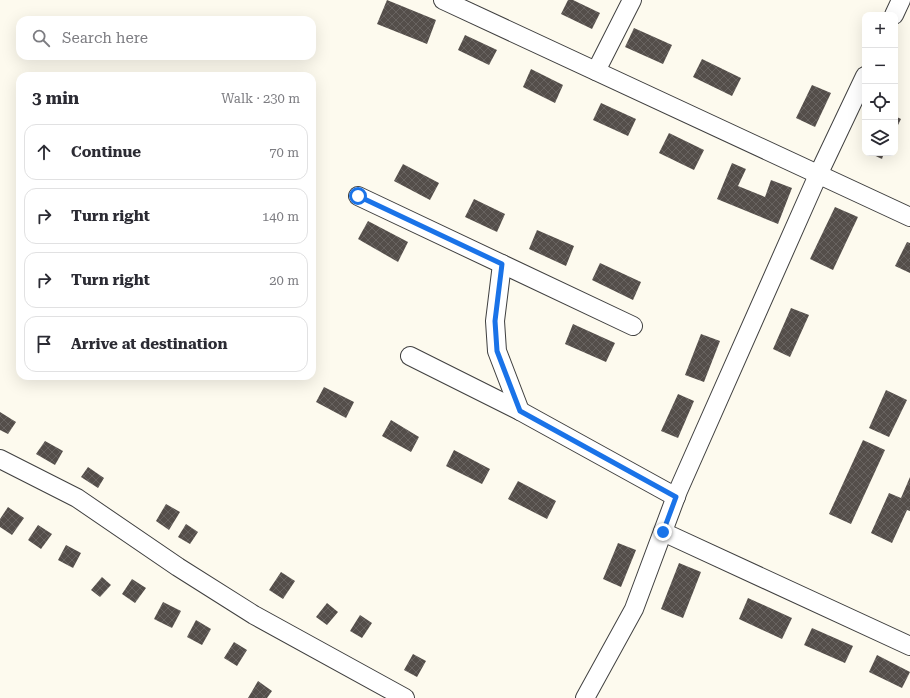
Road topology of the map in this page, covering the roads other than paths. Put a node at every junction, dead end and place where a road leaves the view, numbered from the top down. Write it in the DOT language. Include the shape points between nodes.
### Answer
graph roads {
  1 [pos="443,0"];
  2 [pos="632,0"];
  3 [pos="901,0"];
  4 [pos="895,12"];
  5 [pos="596,71"];
  6 [pos="862,82"];
  7 [pos="818,175"];
  8 [pos="358,196"];
  9 [pos="910,217"];
  10 [pos="502,264"];
  11 [pos="633,326"];
  12 [pos="410,356"];
  13 [pos="520,411"];
  14 [pos="0,459"];
  15 [pos="676,497"];
  16 [pos="663,532"];
  17 [pos="910,646"];
  18 [pos="405,698"];
  19 [pos="584,698"];
  1 -- 5 [label="street"];
  2 -- 5 [label="street"];
  3 -- 4 [label="street"];
  5 -- 7 [label="street"];
  6 -- 7 [label="street"];
  7 -- 9 [label="street"];
  7 -- 15 [label="street"];
  8 -- 10 [label="street"];
  10 -- 11 [label="street"];
  10 -- 13 [label="street" via="495,321 497,351"];
  12 -- 13 [label="street"];
  13 -- 15 [label="street"];
  14 -- 18 [label="street" via="77,498 254,615"];
  15 -- 16 [label="street"];
  16 -- 17 [label="street"];
  16 -- 19 [label="street" via="634,609"];
}
